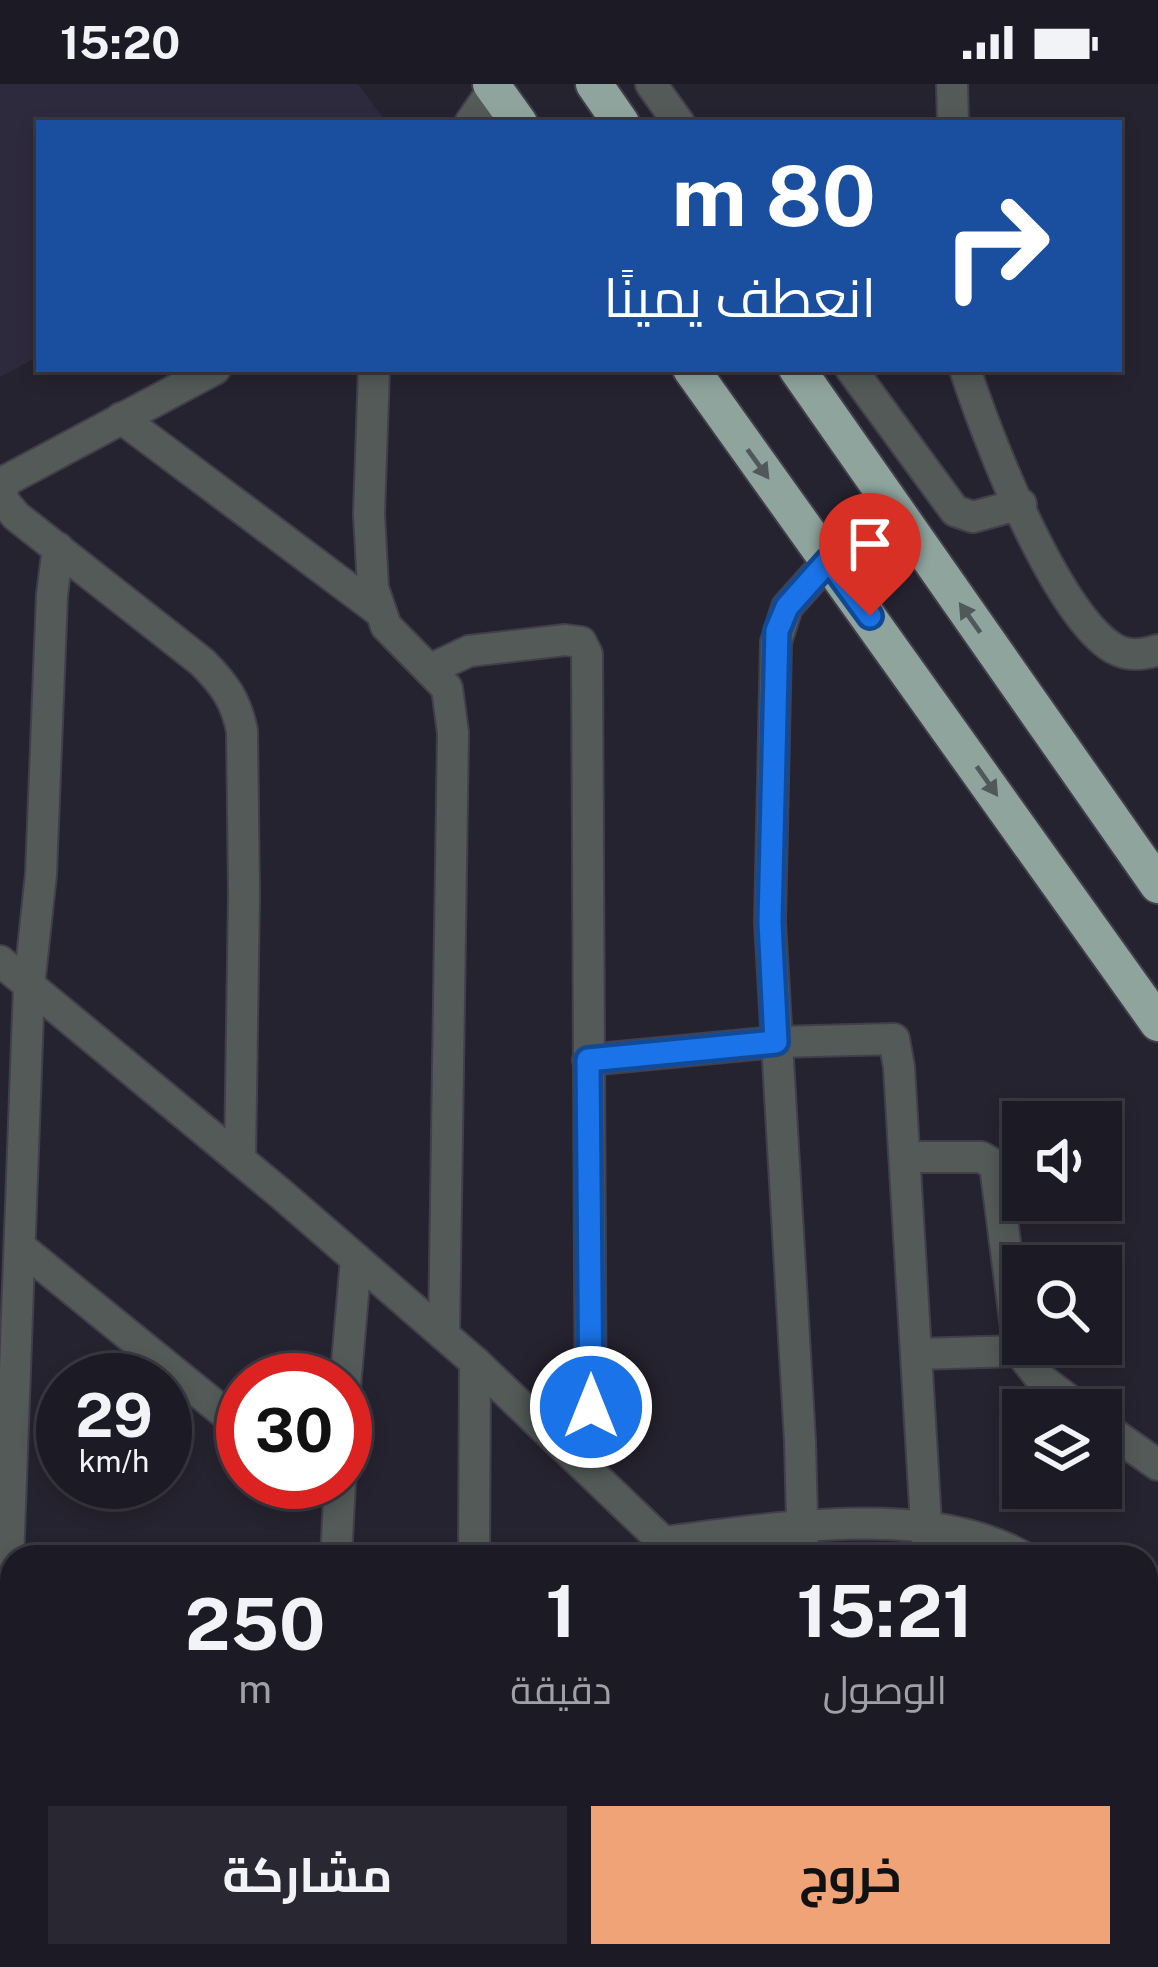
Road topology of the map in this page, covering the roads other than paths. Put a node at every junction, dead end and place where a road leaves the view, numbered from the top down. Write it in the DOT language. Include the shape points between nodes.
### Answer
graph roads {
  1 [pos="594,84"];
  2 [pos="651,84"];
  3 [pos="952,84"];
  4 [pos="493,86"];
  5 [pos="472,120"];
  6 [pos="517,120"];
  7 [pos="620,120"];
  8 [pos="677,120"];
  9 [pos="953,120"];
  10 [pos="209,372"];
  11 [pos="374,372"];
  12 [pos="693,372"];
  13 [pos="799,372"];
  14 [pos="853,372"];
  15 [pos="965,372"];
  16 [pos="121,418"];
  17 [pos="1021,504"];
  18 [pos="58,548"];
  19 [pos="829,560"];
  20 [pos="380,611"];
  21 [pos="1158,650"];
  22 [pos="431,669"];
  23 [pos="1158,885"];
  24 [pos="0,962"];
  25 [pos="29,986"];
  26 [pos="1158,1023"];
  27 [pos="776,1042"];
  28 [pos="588,1060"];
  29 [pos="904,1157"];
  30 [pos="240,1160"];
  31 [pos="1004,1245"];
  32 [pos="13,1254"];
  33 [pos="356,1259"];
  34 [pos="444,1335"];
  35 [pos="1002,1352"];
  36 [pos="348,1353"];
  37 [pos="917,1354"];
  38 [pos="475,1362"];
  39 [pos="1030,1365"];
  40 [pos="1054,1389"];
  41 [pos="216,1408"];
  42 [pos="1122,1440"];
  43 [pos="1158,1466"];
  44 [pos="591,1472"];
  45 [pos="338,1509"];
  46 [pos="802,1525"];
  47 [pos="927,1542"];
  48 [pos="6,1545"];
  49 [pos="337,1545"];
  50 [pos="474,1545"];
  51 [pos="667,1545"];
  52 [pos="698,1545"];
  53 [pos="803,1545"];
  54 [pos="994,1545"];
  1 -- 7 [label="highway"];
  2 -- 8 [label="street"];
  3 -- 9 [label="street"];
  4 -- 5 [label="street"];
  4 -- 6 [label="highway"];
  10 -- 16 [label="street"];
  11 -- 20 [label="street" via="369,551"];
  12 -- 19 [label="highway, one-way"];
  23 -- 13 [label="highway, one-way"];
  14 -- 17 [label="street" via="956,512 973,517"];
  15 -- 17 [label="street"];
  16 -- 18 [label="street" via="3,486 8,510"];
  16 -- 20 [label="street"];
  17 -- 21 [label="street" via="1063,589 1100,637 1132,655"];
  18 -- 25 [label="street"];
  18 -- 30 [label="street" via="202,662 237,707"];
  19 -- 26 [label="highway, one-way"];
  19 -- 27 [label="street" via="787,607 776,642"];
  20 -- 22 [label="street" via="392,634"];
  22 -- 28 [label="street" via="485,649 566,640 585,648"];
  22 -- 34 [label="street" via="447,688 454,733"];
  24 -- 25 [label="street"];
  25 -- 30 [label="street"];
  25 -- 32 [label="street"];
  27 -- 28 [label="street"];
  27 -- 29 [label="street" via="893,1040"];
  27 -- 46 [label="street"];
  28 -- 44 [label="street"];
  29 -- 31 [label="street" via="981,1157 995,1165"];
  29 -- 37 [label="street"];
  30 -- 33 [label="street"];
  32 -- 41 [label="street"];
  32 -- 48 [label="street"];
  33 -- 34 [label="street"];
  33 -- 36 [label="street"];
  34 -- 38 [label="street"];
  35 -- 37 [label="street"];
  37 -- 47 [label="street"];
  38 -- 44 [label="street"];
  38 -- 50 [label="street"];
  39 -- 40 [label="street"];
  42 -- 43 [label="street"];
  44 -- 51 [label="street"];
  45 -- 49 [label="street"];
  46 -- 47 [label="street"];
  46 -- 52 [label="street"];
  46 -- 53 [label="street"];
  47 -- 54 [label="street"];
}
